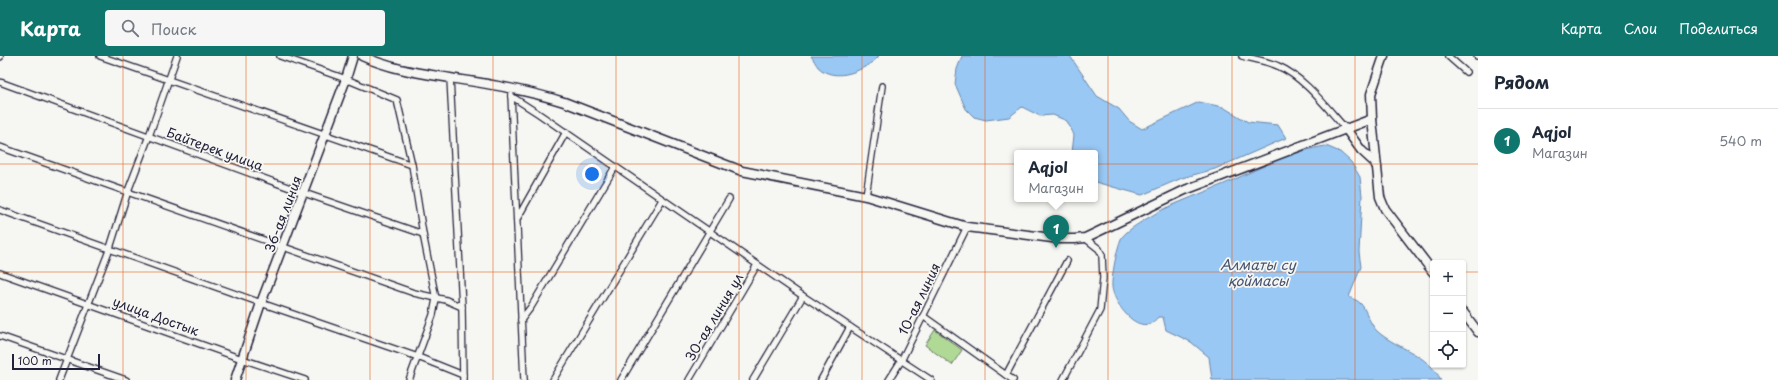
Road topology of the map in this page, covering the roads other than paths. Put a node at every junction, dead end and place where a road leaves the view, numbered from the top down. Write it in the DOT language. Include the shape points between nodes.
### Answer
graph roads {
  1 [pos="100,56"];
  2 [pos="177,56"];
  3 [pos="280,56"];
  4 [pos="353,56"];
  5 [pos="362,56"];
  6 [pos="1242,56"];
  7 [pos="1384,56"];
  8 [pos="1448,56"];
  9 [pos="374,59"];
  10 [pos="1466,72"];
  11 [pos="450,78"];
  12 [pos="346,79"];
  13 [pos="169,80"];
  14 [pos="0,82"];
  15 [pos="882,86"];
  16 [pos="511,92"];
  17 [pos="1372,119"];
  18 [pos="1346,129"];
  19 [pos="566,132"];
  20 [pos="324,134"];
  21 [pos="149,136"];
  22 [pos="0,147"];
  23 [pos="412,166"];
  24 [pos="615,167"];
  25 [pos="1377,168"];
  26 [pos="128,191"];
  27 [pos="304,193"];
  28 [pos="866,196"];
  29 [pos="729,198"];
  30 [pos="662,200"];
  31 [pos="0,210"];
  32 [pos="517,220"];
  33 [pos="967,227"];
  34 [pos="710,231"];
  35 [pos="423,234"];
  36 [pos="1085,238"];
  37 [pos="284,246"];
  38 [pos="110,248"];
  39 [pos="1067,261"];
  40 [pos="757,265"];
  41 [pos="1430,268"];
  42 [pos="0,273"];
  43 [pos="803,296"];
  44 [pos="436,299"];
  45 [pos="88,303"];
  46 [pos="261,303"];
  47 [pos="462,307"];
  48 [pos="923,316"];
  49 [pos="1466,316"];
  50 [pos="521,320"];
  51 [pos="850,327"];
  52 [pos="1478,332"];
  53 [pos="0,336"];
  54 [pos="418,357"];
  55 [pos="66,359"];
  56 [pos="242,359"];
  57 [pos="901,360"];
  58 [pos="1006,375"];
  59 [pos="463,377"];
  60 [pos="59,380"];
  61 [pos="126,380"];
  62 [pos="235,380"];
  63 [pos="305,380"];
  64 [pos="410,380"];
  65 [pos="524,380"];
  66 [pos="553,380"];
  67 [pos="621,380"];
  68 [pos="689,380"];
  69 [pos="753,380"];
  70 [pos="821,380"];
  71 [pos="889,380"];
  72 [pos="931,380"];
  73 [pos="1013,380"];
  74 [pos="1063,380"];
  1 -- 13 [label="street"];
  2 -- 13 [label="street"];
  3 -- 12 [label="street"];
  4 -- 12 [label="street, 36-ая линия"];
  5 -- 9 [label="street"];
  6 -- 18 [label="street" via="1284,69 1308,86"];
  7 -- 17 [label="street" via="1371,94"];
  8 -- 10 [label="street"];
  9 -- 11 [label="street" via="406,71"];
  11 -- 16 [label="street"];
  11 -- 47 [label="street"];
  12 -- 20 [label="street, 36-ая линия"];
  12 -- 23 [label="street" via="397,100"];
  13 -- 20 [label="street"];
  13 -- 21 [label="street"];
  14 -- 21 [label="street, Байтерек улица"];
  15 -- 28 [label="street"];
  16 -- 19 [label="street"];
  16 -- 28 [label="street" via="564,102 742,171"];
  16 -- 32 [label="street"];
  17 -- 18 [label="street"];
  17 -- 25 [label="street"];
  18 -- 25 [label="street"];
  18 -- 36 [label="street" via="1185,190"];
  19 -- 24 [label="street"];
  19 -- 32 [label="street"];
  20 -- 23 [label="street"];
  20 -- 27 [label="street, 36-ая линия"];
  21 -- 26 [label="street"];
  21 -- 27 [label="street, Байтерек улица"];
  22 -- 26 [label="street"];
  23 -- 35 [label="street"];
  24 -- 30 [label="street"];
  24 -- 50 [label="street"];
  25 -- 41 [label="street" via="1380,197 1385,209"];
  26 -- 37 [label="street"];
  26 -- 38 [label="street"];
  27 -- 35 [label="street, Байтерек улица"];
  27 -- 37 [label="street, 36-ая линия"];
  28 -- 33 [label="street"];
  29 -- 34 [label="street"];
  30 -- 34 [label="street"];
  30 -- 66 [label="street"];
  31 -- 38 [label="street"];
  32 -- 50 [label="street"];
  33 -- 36 [label="street" via="1060,239"];
  33 -- 48 [label="street, 10-ая линия"];
  34 -- 40 [label="street"];
  34 -- 67 [label="street"];
  35 -- 44 [label="street"];
  36 -- 74 [label="street" via="1100,249 1102,254 1100,310"];
  37 -- 44 [label="street"];
  37 -- 46 [label="street, 36-ая линия"];
  38 -- 45 [label="street"];
  38 -- 46 [label="street"];
  39 -- 58 [label="street"];
  40 -- 43 [label="street"];
  40 -- 68 [label="street, 30-ая линия ул"];
  42 -- 45 [label="street, улица Достык"];
  43 -- 51 [label="street"];
  43 -- 69 [label="street"];
  44 -- 47 [label="street"];
  44 -- 54 [label="street"];
  45 -- 55 [label="street"];
  45 -- 56 [label="street, улица Достык"];
  46 -- 54 [label="street"];
  46 -- 56 [label="street, 36-ая линия"];
  47 -- 59 [label="street"];
  48 -- 57 [label="street, 10-ая линия"];
  48 -- 58 [label="street"];
  49 -- 52 [label="street"];
  50 -- 65 [label="street"];
  51 -- 57 [label="street"];
  51 -- 70 [label="street"];
  53 -- 55 [label="street"];
  54 -- 59 [label="street"];
  54 -- 64 [label="street"];
  55 -- 60 [label="street"];
  55 -- 61 [label="street"];
  56 -- 62 [label="street, 36-ая линия"];
  56 -- 63 [label="street, улица Достык"];
  57 -- 71 [label="street, 10-ая линия"];
  57 -- 72 [label="street"];
  58 -- 73 [label="street"];
}
